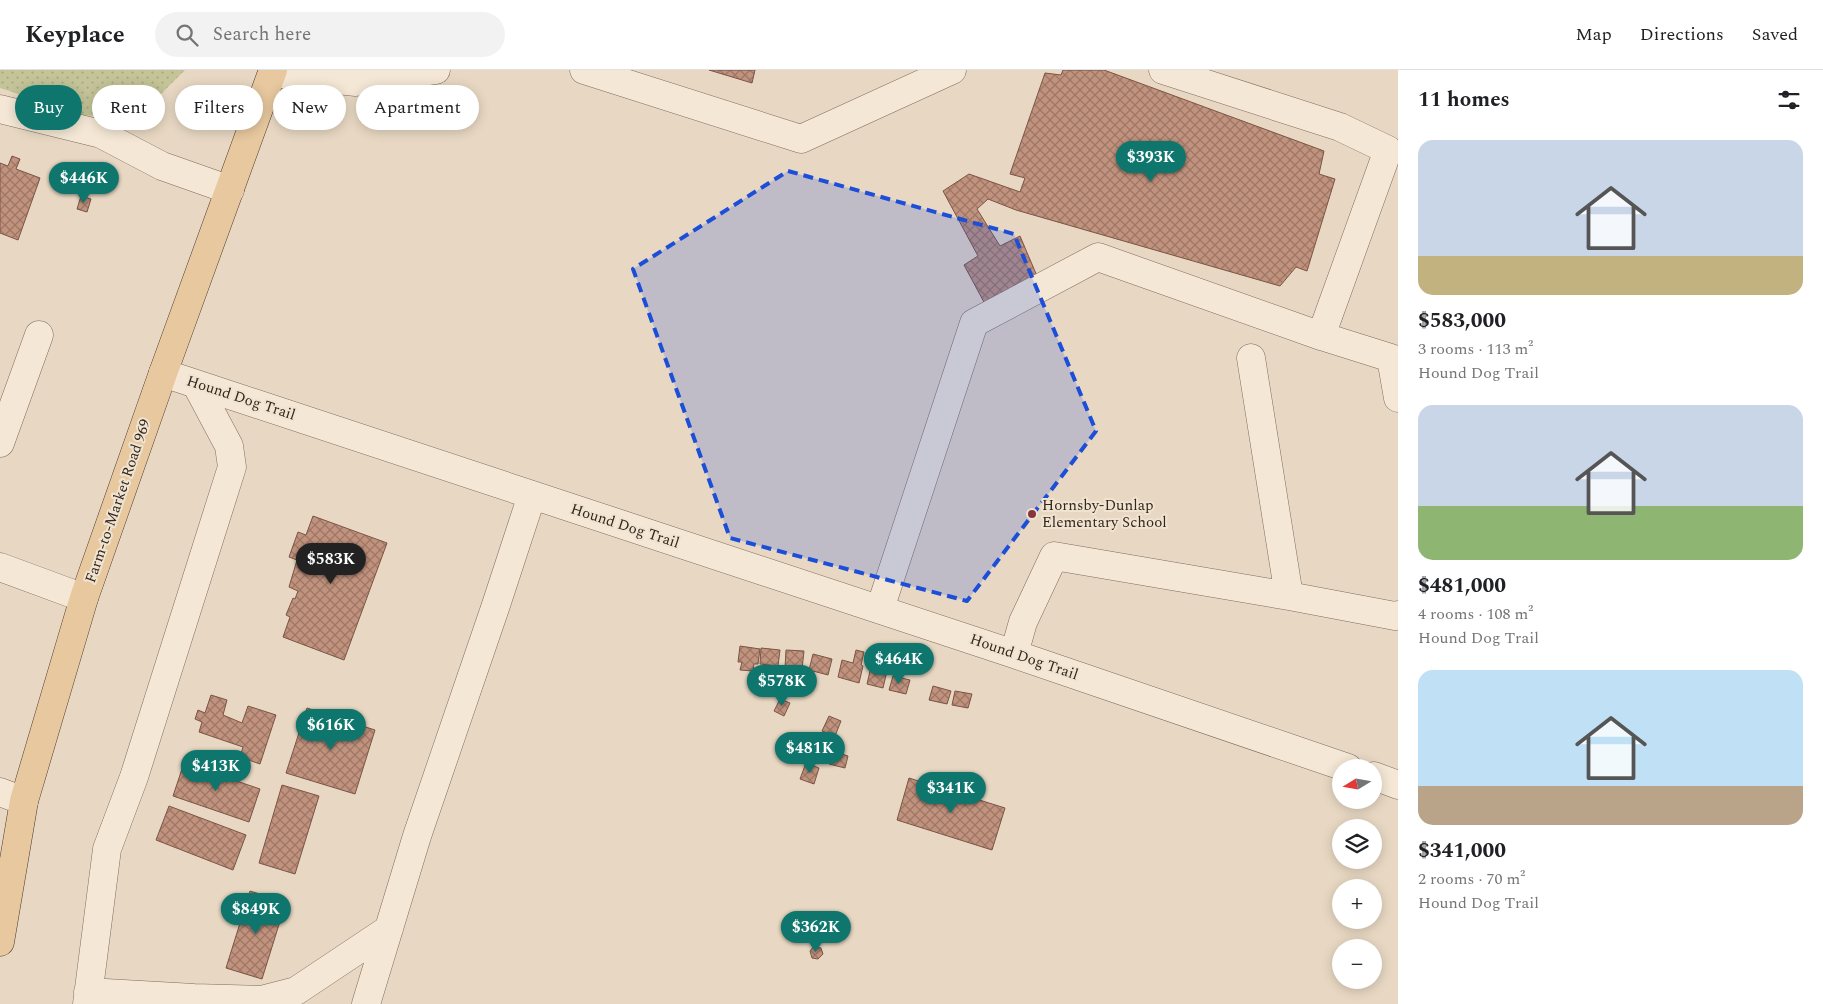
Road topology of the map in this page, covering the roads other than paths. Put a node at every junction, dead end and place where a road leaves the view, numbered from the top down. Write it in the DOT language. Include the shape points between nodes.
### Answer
graph roads {
  1 [pos="436,70"];
  2 [pos="584,70"];
  3 [pos="952,70"];
  4 [pos="1163,70"];
  5 [pos="273,71"];
  6 [pos="0,109"];
  7 [pos="230,190"];
  8 [pos="39,335"];
  9 [pos="1321,336"];
  10 [pos="1251,358"];
  11 [pos="163,373"];
  12 [pos="196,384"];
  13 [pos="1398,398"];
  14 [pos="0,443"];
  15 [pos="532,495"];
  16 [pos="0,567"];
  17 [pos="1289,596"];
  18 [pos="84,598"];
  19 [pos="880,609"];
  20 [pos="1398,616"];
  21 [pos="1014,654"];
  22 [pos="1332,763"];
  23 [pos="1382,779"];
  24 [pos="1398,784"];
  25 [pos="12,796"];
  26 [pos="388,929"];
  27 [pos="1,930"];
  28 [pos="88,998"];
  29 [pos="366,1004"];
  1 -- 5 [label="street" via="356,82"];
  2 -- 3 [label="street" via="801,139"];
  4 -- 9 [label="street" via="1340,127 1388,150"];
  5 -- 7 [label="main road, Farm-to-Market Road 969"];
  6 -- 7 [label="street" via="102,134 162,166"];
  7 -- 11 [label="main road, Farm-to-Market Road 969"];
  8 -- 14 [label="street"];
  9 -- 13 [label="street" via="1391,358"];
  9 -- 19 [label="street" via="1098,257 974,323"];
  10 -- 17 [label="street"];
  11 -- 12 [label="street, Hound Dog Trail"];
  11 -- 18 [label="main road, Farm-to-Market Road 969"];
  12 -- 15 [label="street, Hound Dog Trail"];
  12 -- 28 [label="street" via="229,446 232,467 134,777 107,849"];
  15 -- 19 [label="street, Hound Dog Trail"];
  15 -- 26 [label="street"];
  16 -- 18 [label="street"];
  17 -- 20 [label="street"];
  17 -- 21 [label="street" via="1054,556 1023,622"];
  18 -- 25 [label="main road, Farm-to-Market Road 969"];
  19 -- 21 [label="street, Hound Dog Trail"];
  21 -- 22 [label="street, Hound Dog Trail"];
  23 -- 24 [label="street"];
  25 -- 27 [label="main road, Farm-to-Market Road 969"];
  26 -- 28 [label="street" via="296,991 261,1000"];
  26 -- 29 [label="street"];
}
